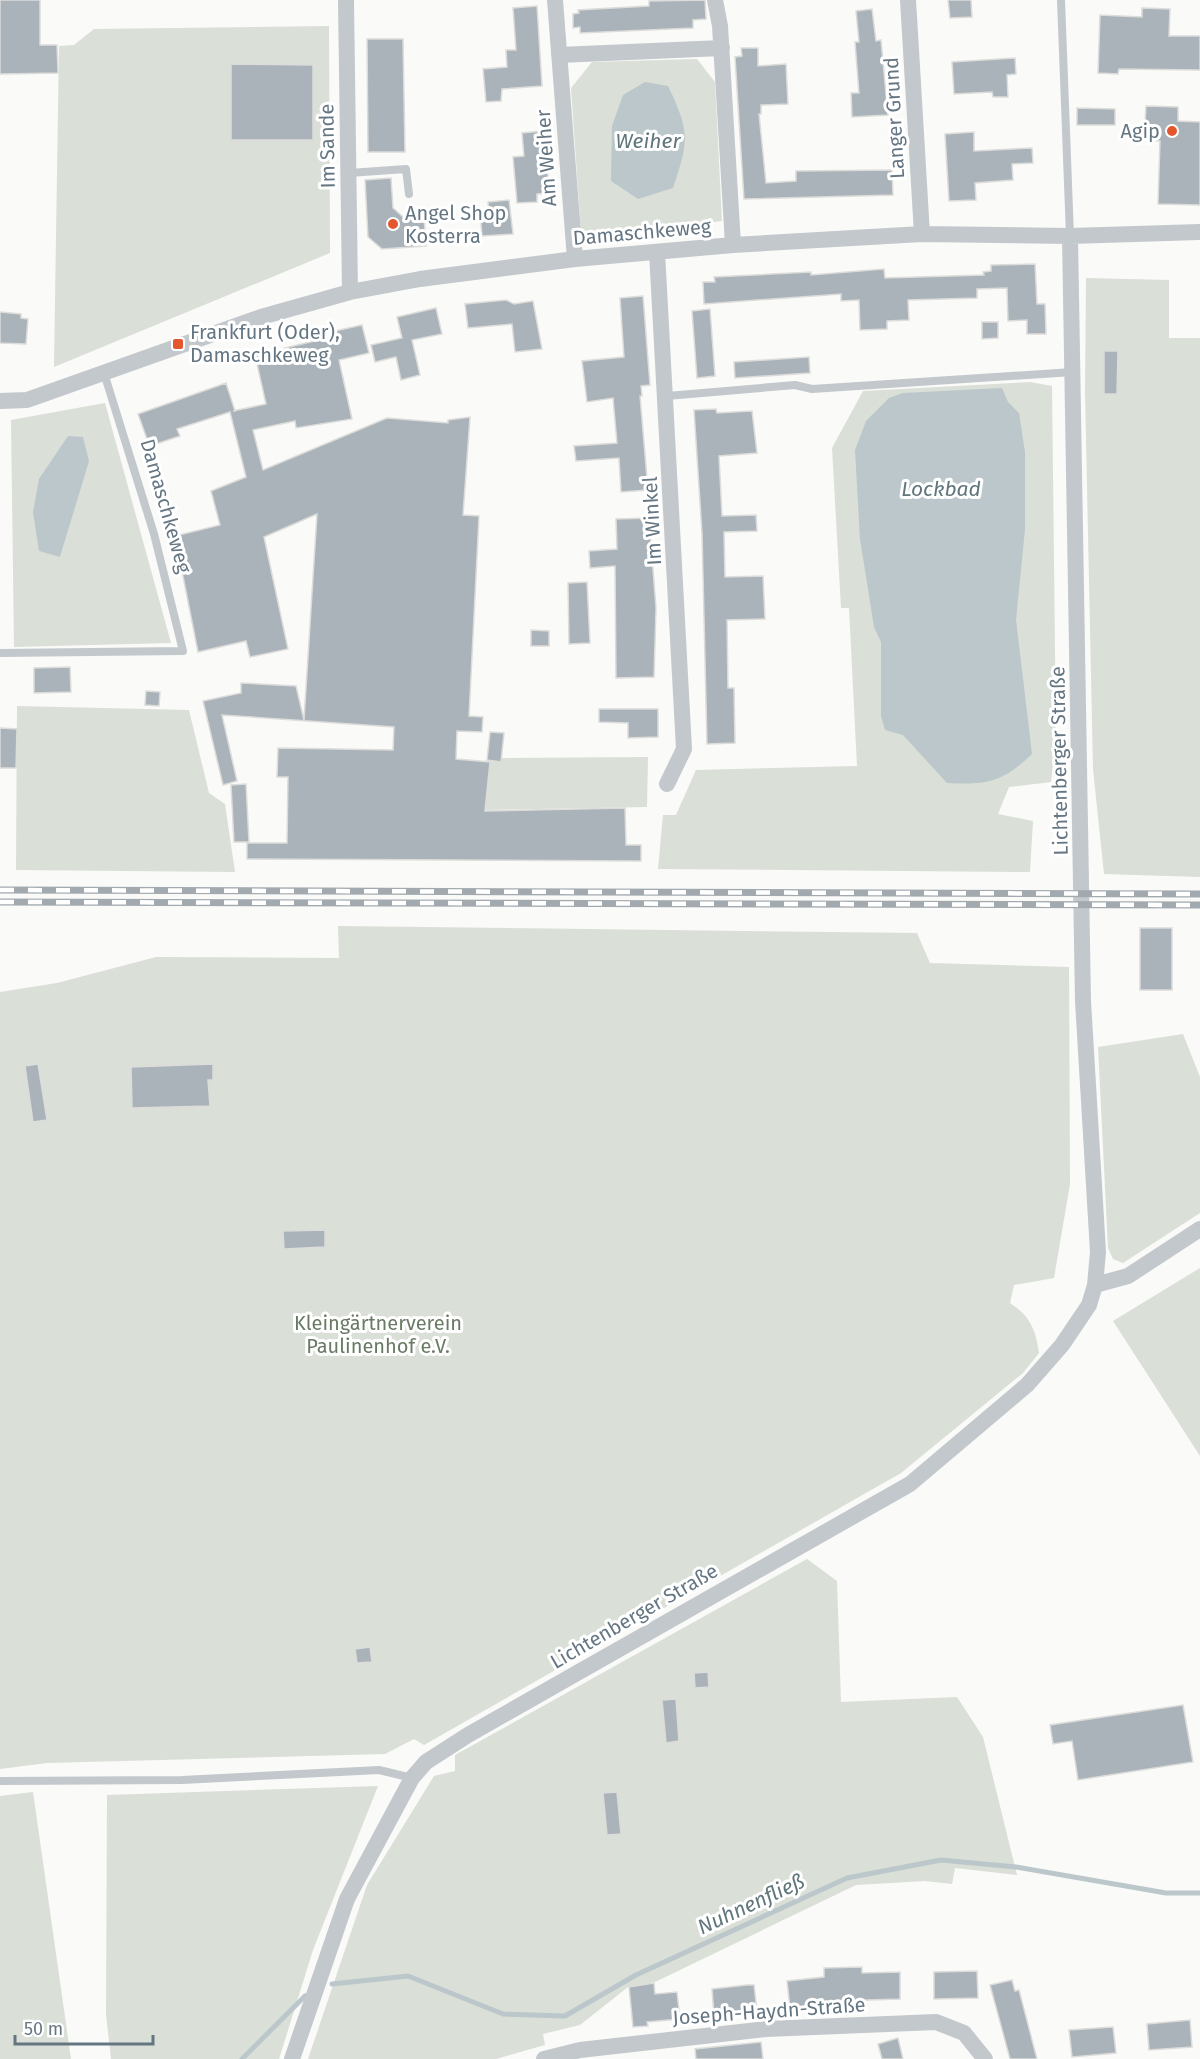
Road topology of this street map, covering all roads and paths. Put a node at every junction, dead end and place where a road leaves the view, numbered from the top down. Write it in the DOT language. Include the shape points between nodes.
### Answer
graph roads {
  1 [pos="346,0"];
  2 [pos="555,0"];
  3 [pos="715,0"];
  4 [pos="908,0"];
  5 [pos="1061,0"];
  6 [pos="722,48"];
  7 [pos="559,55"];
  8 [pos="349,173"];
  9 [pos="409,194"];
  10 [pos="1200,232"];
  11 [pos="922,234"];
  12 [pos="1070,236"];
  13 [pos="733,245"];
  14 [pos="657,252"];
  15 [pos="575,259"];
  16 [pos="350,292"];
  17 [pos="1073,372"];
  18 [pos="104,373"];
  19 [pos="667,396"];
  20 [pos="0,401"];
  21 [pos="0,653"];
  22 [pos="667,784"];
  23 [pos="1200,1229"];
  24 [pos="1095,1285"];
  25 [pos="412,1778"];
  26 [pos="0,1781"];
  27 [pos="581,2054"];
  28 [pos="292,2059"];
  29 [pos="544,2059"];
  30 [pos="985,2059"];
  1 -- 8 [label="street, Im Sande"];
  2 -- 7 [label="street, Am Weiher"];
  3 -- 6 [label="street"];
  4 -- 11 [label="street, Langer Grund"];
  5 -- 12 [label="lane"];
  6 -- 7 [label="street"];
  6 -- 13 [label="street"];
  7 -- 15 [label="street, Am Weiher"];
  8 -- 9 [label="lane" via="406,169"];
  8 -- 16 [label="street, Im Sande"];
  10 -- 12 [label="street, Damaschkeweg"];
  11 -- 12 [label="street, Damaschkeweg"];
  11 -- 13 [label="street, Damaschkeweg"];
  12 -- 17 [label="street, Lichtenberger Straße"];
  13 -- 14 [label="street, Damaschkeweg"];
  14 -- 15 [label="street, Damaschkeweg"];
  14 -- 19 [label="street, Im Winkel"];
  15 -- 16 [label="street, Damaschkeweg"];
  16 -- 18 [label="street, Damaschkeweg" via="230,327"];
  17 -- 19 [label="lane"];
  17 -- 24 [label="street, Lichtenberger Straße" via="1083,1001 1098,1252"];
  18 -- 20 [label="street, Damaschkeweg" via="27,400"];
  18 -- 21 [label="lane, Damaschkeweg" via="154,534 183,651"];
  19 -- 22 [label="street, Im Winkel" via="684,748"];
  23 -- 24 [label="street" via="1128,1276"];
  24 -- 25 [label="street, Lichtenberger Straße" via="1080,1319 1027,1385 910,1484 468,1735 426,1762"];
  25 -- 26 [label="lane" via="379,1770 182,1780"];
  25 -- 28 [label="street, Lichtenberger Straße" via="347,1899"];
  27 -- 29 [label="street, Joseph-Haydn-Straße"];
  27 -- 30 [label="street, Joseph-Haydn-Straße" via="766,2029 936,2022 964,2032"];
}
